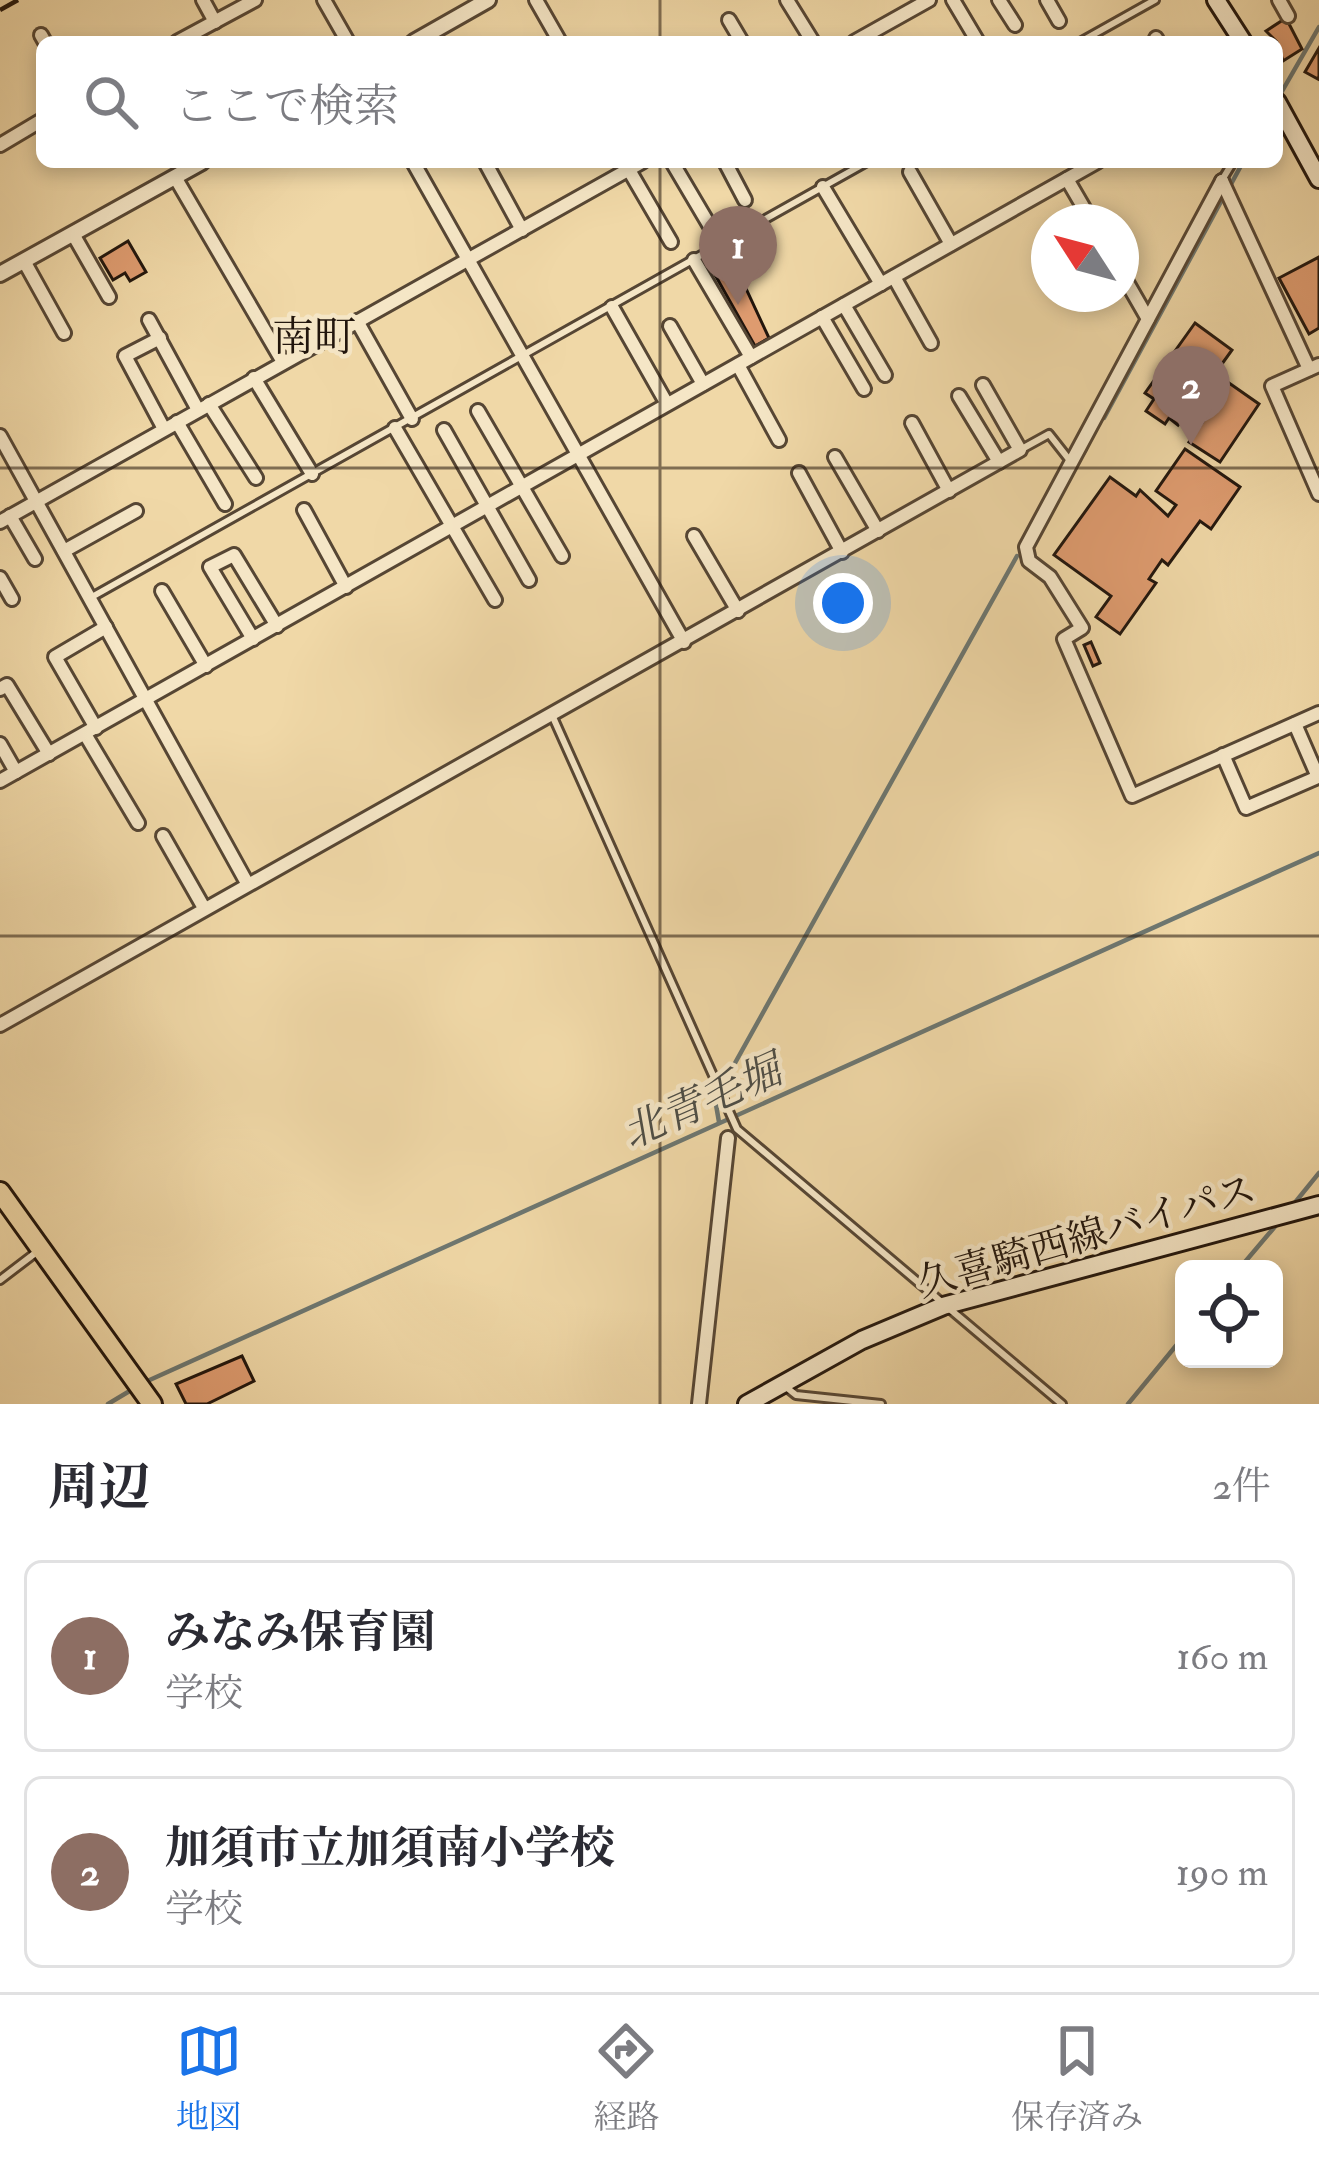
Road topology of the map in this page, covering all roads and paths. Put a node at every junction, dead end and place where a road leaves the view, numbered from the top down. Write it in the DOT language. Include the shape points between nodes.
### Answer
graph roads {
  1 [pos="202,0"];
  2 [pos="255,0"];
  3 [pos="323,0"];
  4 [pos="488,0"];
  5 [pos="536,0"];
  6 [pos="787,0"];
  7 [pos="928,0"];
  8 [pos="953,0"];
  9 [pos="999,0"];
  10 [pos="1047,0"];
  11 [pos="1155,0"];
  12 [pos="1216,0"];
  13 [pos="1279,0"];
  14 [pos="1288,16"];
  15 [pos="729,20"];
  16 [pos="1059,21"];
  17 [pos="215,22"];
  18 [pos="1015,25"];
  19 [pos="189,36"];
  20 [pos="344,36"];
  21 [pos="426,36"];
  22 [pos="557,36"];
  23 [pos="738,36"];
  24 [pos="809,36"];
  25 [pos="873,36"];
  26 [pos="974,36"];
  27 [pos="1091,36"];
  28 [pos="1240,36"];
  29 [pos="1283,112"];
  30 [pos="36,123"];
  31 [pos="1,141"];
  32 [pos="189,168"];
  33 [pos="416,168"];
  34 [pos="487,168"];
  35 [pos="632,168"];
  36 [pos="676,168"];
  37 [pos="727,168"];
  38 [pos="856,168"];
  39 [pos="1066,168"];
  40 [pos="1087,168"];
  41 [pos="1230,168"];
  42 [pos="628,170"];
  43 [pos="910,172"];
  44 [pos="175,177"];
  45 [pos="1070,178"];
  46 [pos="1319,179"];
  47 [pos="1222,181"];
  48 [pos="823,187"];
  49 [pos="746,200"];
  50 [pos="1083,204"];
  51 [pos="711,227"];
  52 [pos="522,230"];
  53 [pos="73,234"];
  54 [pos="670,242"];
  55 [pos="952,244"];
  56 [pos="694,260"];
  57 [pos="24,261"];
  58 [pos="466,262"];
  59 [pos="0,274"];
  60 [pos="887,280"];
  61 [pos="109,297"];
  62 [pos="1139,304"];
  63 [pos="844,305"];
  64 [pos="612,307"];
  65 [pos="822,317"];
  66 [pos="148,320"];
  67 [pos="1148,320"];
  68 [pos="356,321"];
  69 [pos="670,326"];
  70 [pos="64,333"];
  71 [pos="160,338"];
  72 [pos="931,343"];
  73 [pos="520,358"];
  74 [pos="744,361"];
  75 [pos="283,362"];
  76 [pos="1314,367"];
  77 [pos="885,375"];
  78 [pos="254,378"];
  79 [pos="703,385"];
  80 [pos="983,385"];
  81 [pos="864,389"];
  82 [pos="959,396"];
  83 [pos="668,404"];
  84 [pos="204,406"];
  85 [pos="478,411"];
  86 [pos="412,418"];
  87 [pos="912,423"];
  88 [pos="170,425"];
  89 [pos="395,428"];
  90 [pos="444,430"];
  91 [pos="0,436"];
  92 [pos="779,440"];
  93 [pos="1020,450"];
  94 [pos="575,457"];
  95 [pos="835,457"];
  96 [pos="999,462"];
  97 [pos="1073,464"];
  98 [pos="799,473"];
  99 [pos="312,474"];
  100 [pos="256,478"];
  101 [pos="522,486"];
  102 [pos="949,490"];
  103 [pos="1319,494"];
  104 [pos="37,501"];
  105 [pos="225,503"];
  106 [pos="486,507"];
  107 [pos="304,510"];
  108 [pos="136,511"];
  109 [pos="5,519"];
  110 [pos="452,526"];
  111 [pos="878,531"];
  112 [pos="694,536"];
  113 [pos="64,551"];
  114 [pos="842,552"];
  115 [pos="562,556"];
  116 [pos="35,559"];
  117 [pos="0,578"];
  118 [pos="529,580"];
  119 [pos="346,587"];
  120 [pos="162,591"];
  121 [pos="90,598"];
  122 [pos="12,599"];
  123 [pos="495,600"];
  124 [pos="739,610"];
  125 [pos="277,626"];
  126 [pos="106,627"];
  127 [pos="253,639"];
  128 [pos="684,641"];
  129 [pos="206,666"];
  130 [pos="0,689"];
  131 [pos="146,700"];
  132 [pos="1319,713"];
  133 [pos="552,715"];
  134 [pos="1295,724"];
  135 [pos="90,731"];
  136 [pos="0,744"];
  137 [pos="49,754"];
  138 [pos="1223,755"];
  139 [pos="16,772"];
  140 [pos="0,781"];
  141 [pos="138,824"];
  142 [pos="164,836"];
  143 [pos="247,883"];
  144 [pos="204,908"];
  145 [pos="0,1025"];
  146 [pos="733,1130"];
  147 [pos="0,1192"];
  148 [pos="1313,1206"];
  149 [pos="41,1249"];
  150 [pos="0,1280"];
  151 [pos="943,1306"];
  152 [pos="784,1383"];
  153 [pos="150,1401"];
  154 [pos="699,1404"];
  155 [pos="747,1404"];
  156 [pos="881,1404"];
  157 [pos="1062,1404"];
  1 -- 17 [label="street"];
  2 -- 17 [label="street"];
  3 -- 20 [label="street"];
  4 -- 21 [label="street"];
  5 -- 22 [label="street"];
  6 -- 24 [label="street"];
  7 -- 25 [label="street"];
  8 -- 26 [label="street"];
  9 -- 18 [label="street"];
  10 -- 16 [label="street"];
  11 -- 27 [label="lane"];
  12 -- 28 [label="main road"];
  13 -- 14 [label="street"];
  15 -- 23 [label="street"];
  17 -- 19 [label="street"];
  29 -- 46 [label="main road"];
  30 -- 31 [label="street"];
  32 -- 44 [label="street"];
  33 -- 58 [label="street"];
  34 -- 52 [label="street"];
  35 -- 42 [label="street"];
  36 -- 51 [label="street"];
  37 -- 49 [label="street"];
  38 -- 48 [label="lane"];
  39 -- 45 [label="street"];
  40 -- 45 [label="street"];
  41 -- 47 [label="lane"];
  42 -- 52 [label="street"];
  42 -- 54 [label="street"];
  43 -- 55 [label="street"];
  44 -- 53 [label="street"];
  44 -- 75 [label="street"];
  45 -- 50 [label="street"];
  45 -- 55 [label="street"];
  47 -- 67 [label="street"];
  47 -- 76 [label="street"];
  48 -- 56 [label="lane"];
  48 -- 60 [label="street"];
  52 -- 58 [label="street"];
  53 -- 57 [label="street"];
  53 -- 61 [label="street"];
  55 -- 60 [label="street"];
  56 -- 64 [label="lane"];
  56 -- 74 [label="street"];
  57 -- 59 [label="street"];
  57 -- 70 [label="street"];
  58 -- 68 [label="street"];
  58 -- 73 [label="street"];
  60 -- 63 [label="street"];
  60 -- 72 [label="street"];
  62 -- 67 [label="street"];
  63 -- 65 [label="street"];
  63 -- 77 [label="street"];
  64 -- 73 [label="lane"];
  64 -- 83 [label="street"];
  65 -- 74 [label="street"];
  65 -- 81 [label="street"];
  66 -- 71 [label="street"];
  67 -- 97 [label="street"];
  68 -- 75 [label="street"];
  68 -- 86 [label="street"];
  69 -- 79 [label="street"];
  71 -- 84 [label="street"];
  71 -- 88 [label="street" via="125,356"];
  73 -- 86 [label="lane"];
  73 -- 94 [label="street"];
  74 -- 79 [label="street"];
  74 -- 92 [label="street"];
  75 -- 78 [label="street"];
  76 -- 103 [label="street" via="1272,386"];
  78 -- 84 [label="street"];
  78 -- 99 [label="street"];
  79 -- 83 [label="street"];
  80 -- 93 [label="street"];
  82 -- 96 [label="street"];
  83 -- 94 [label="street"];
  84 -- 88 [label="street"];
  84 -- 100 [label="street"];
  85 -- 101 [label="street"];
  86 -- 89 [label="lane"];
  87 -- 102 [label="street"];
  88 -- 104 [label="street"];
  88 -- 105 [label="street"];
  89 -- 99 [label="lane"];
  89 -- 110 [label="street"];
  90 -- 106 [label="street"];
  91 -- 104 [label="street"];
  93 -- 96 [label="street"];
  93 -- 97 [label="lane" via="1049,434"];
  94 -- 101 [label="street"];
  94 -- 128 [label="street"];
  95 -- 111 [label="street"];
  96 -- 102 [label="street"];
  97 -- 138 [label="street" via="1026,548 1082,628 1064,639 1132,796"];
  98 -- 114 [label="street"];
  99 -- 121 [label="lane"];
  101 -- 106 [label="street"];
  101 -- 115 [label="street"];
  102 -- 111 [label="street"];
  104 -- 109 [label="street"];
  104 -- 113 [label="street"];
  106 -- 110 [label="street"];
  106 -- 118 [label="street"];
  107 -- 119 [label="street"];
  108 -- 113 [label="street"];
  109 -- 116 [label="street"];
  110 -- 119 [label="street"];
  110 -- 123 [label="street"];
  111 -- 114 [label="street"];
  112 -- 124 [label="street"];
  113 -- 121 [label="street"];
  114 -- 124 [label="street"];
  117 -- 122 [label="street"];
  119 -- 125 [label="street"];
  120 -- 129 [label="street"];
  121 -- 126 [label="street"];
  124 -- 128 [label="street"];
  125 -- 127 [label="street"];
  125 -- 127 [label="street" via="234,555 210,567"];
  126 -- 131 [label="street"];
  126 -- 135 [label="street" via="55,657"];
  127 -- 129 [label="street"];
  128 -- 133 [label="street"];
  129 -- 131 [label="street"];
  130 -- 137 [label="street" via="8,685"];
  131 -- 135 [label="street"];
  131 -- 143 [label="street"];
  132 -- 134 [label="street"];
  133 -- 143 [label="street"];
  133 -- 146 [label="lane"];
  134 -- 138 [label="street"];
  134 -- 138 [label="street" via="1318,777 1246,808"];
  135 -- 137 [label="street"];
  135 -- 141 [label="street"];
  136 -- 139 [label="street"];
  137 -- 139 [label="street"];
  139 -- 140 [label="street"];
  142 -- 144 [label="street"];
  143 -- 144 [label="street"];
  144 -- 145 [label="street"];
  146 -- 151 [label="lane"];
  146 -- 154 [label="street"];
  147 -- 149 [label="main road"];
  148 -- 151 [label="main road, 久喜騎西線バイパス"];
  149 -- 150 [label="lane"];
  149 -- 153 [label="main road"];
  151 -- 152 [label="main road, 久喜騎西線バイパス"];
  151 -- 157 [label="lane"];
  152 -- 155 [label="main road, 久喜騎西線バイパス"];
  152 -- 156 [label="lane" via="796,1395"];
}
